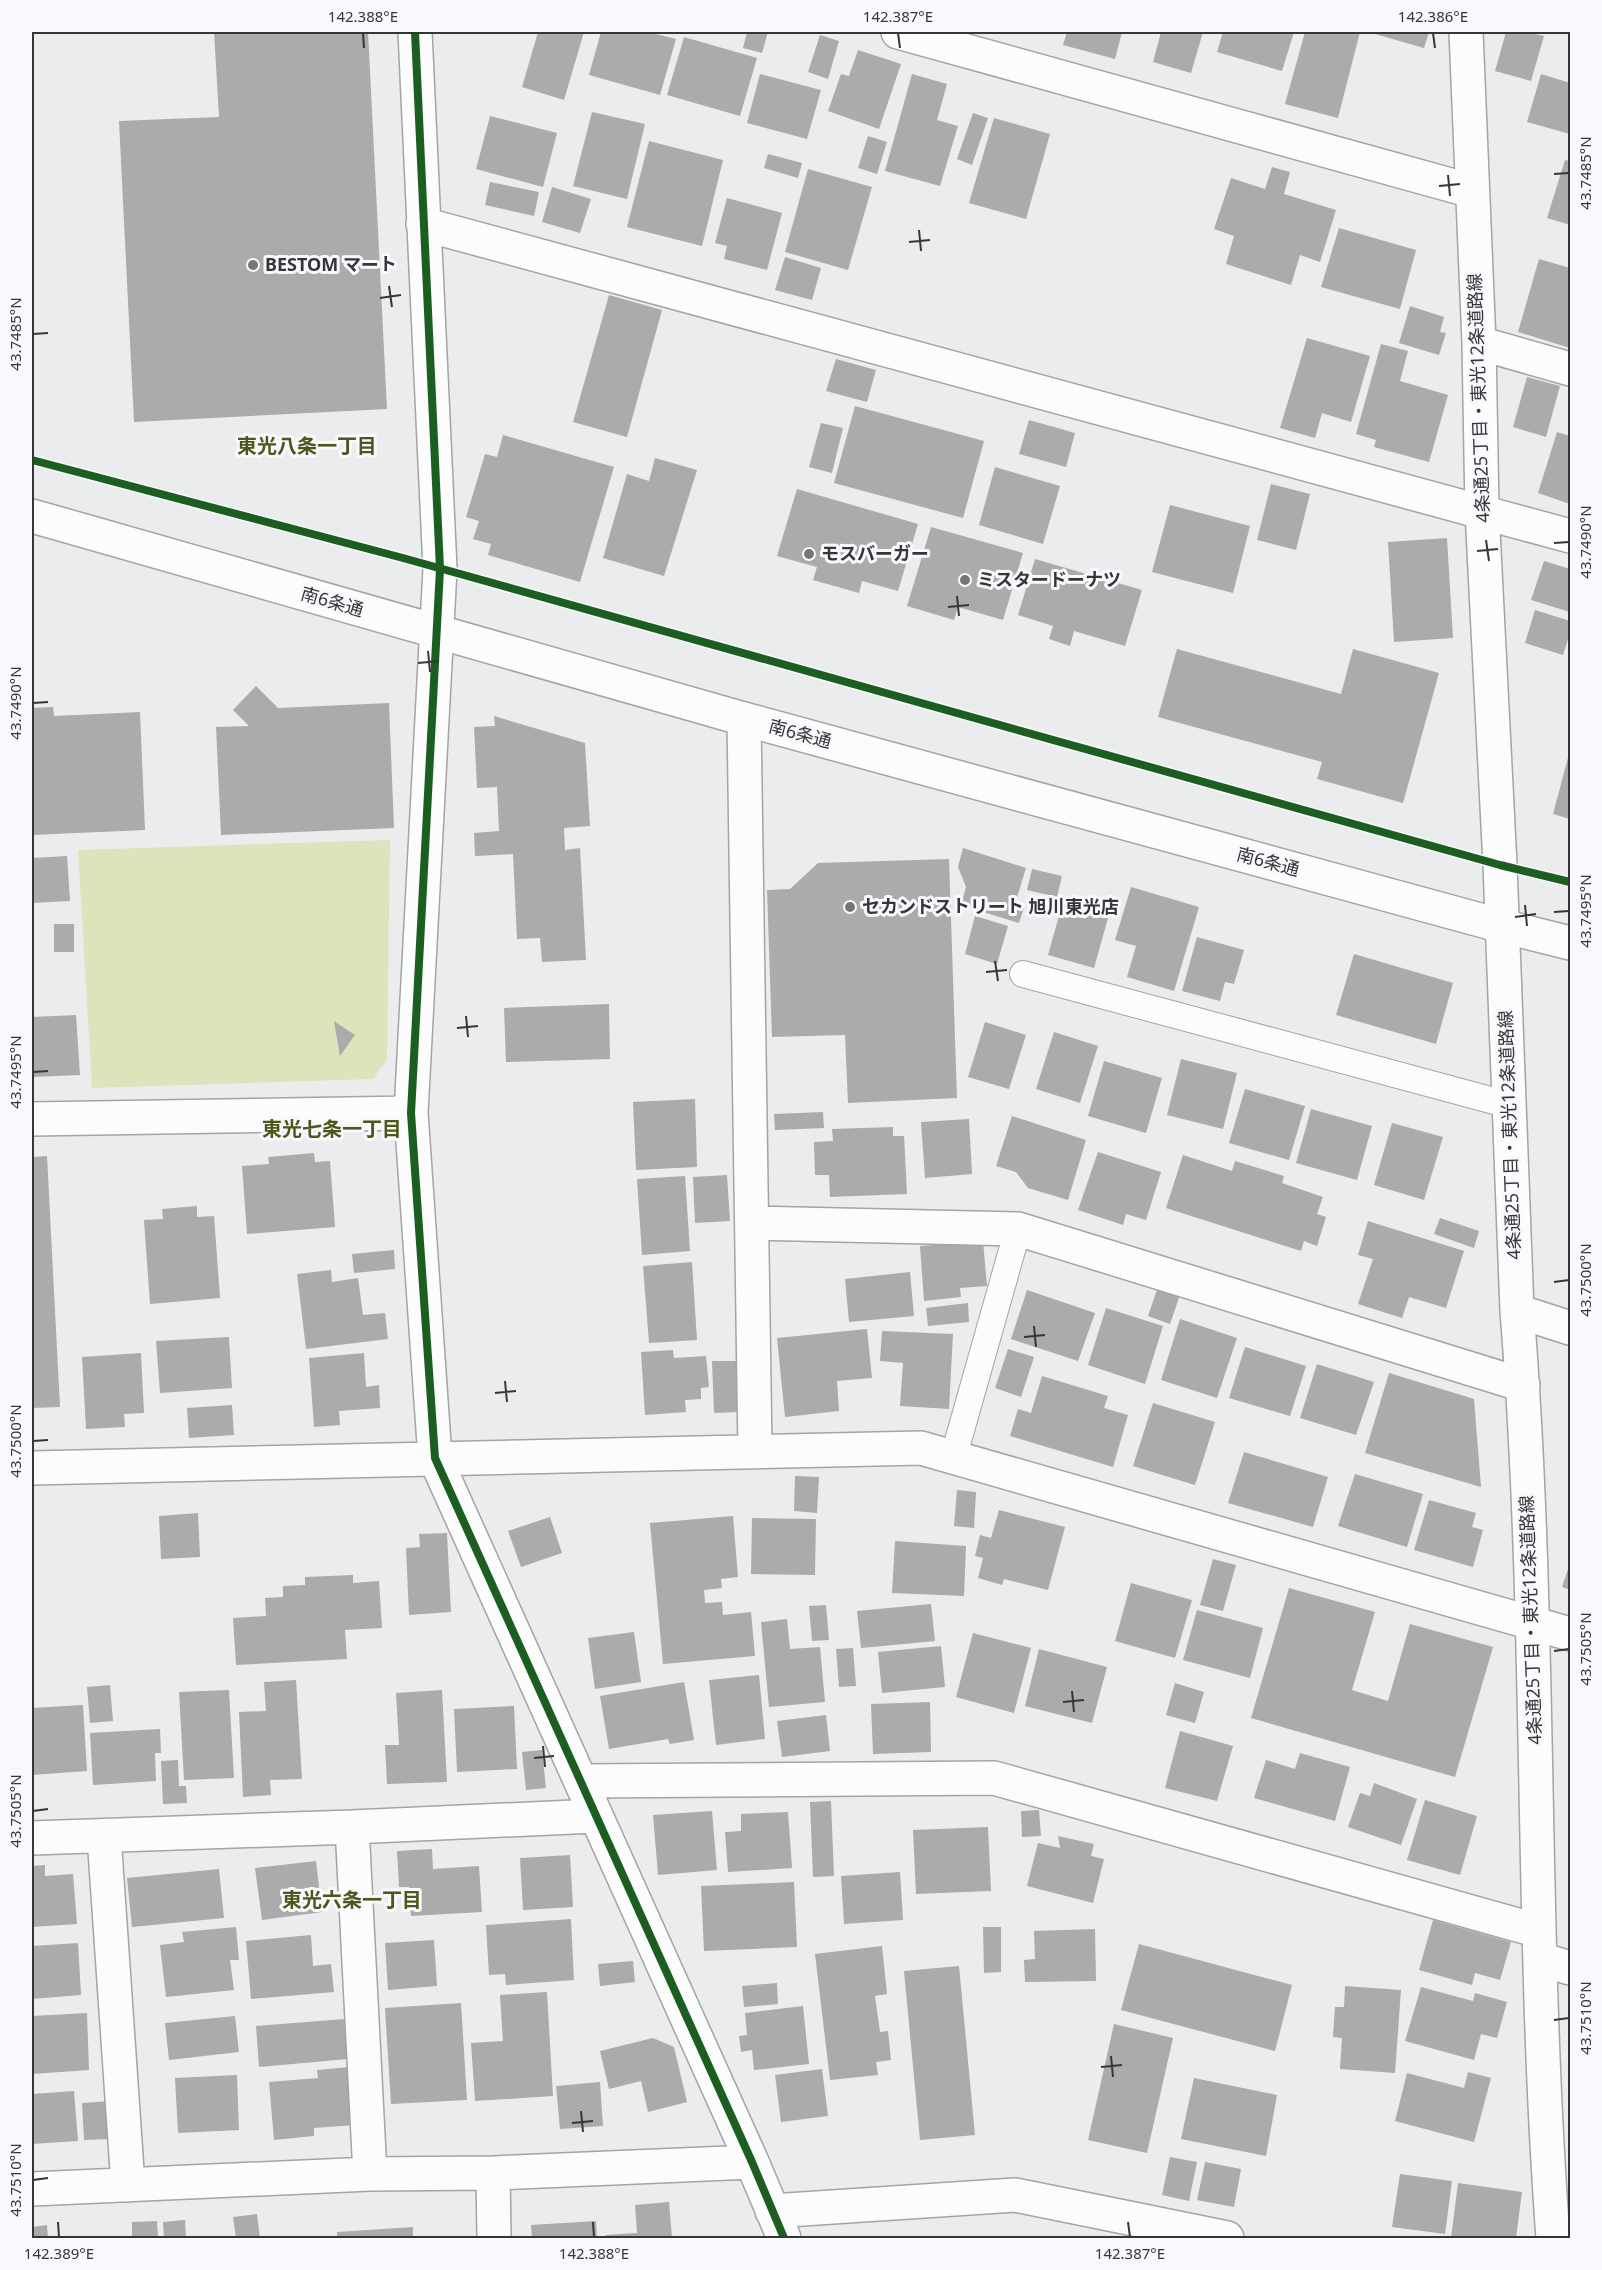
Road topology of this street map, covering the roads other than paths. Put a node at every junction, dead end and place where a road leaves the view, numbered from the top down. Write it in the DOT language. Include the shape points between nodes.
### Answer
graph roads {
  1 [pos="415,32"];
  2 [pos="898,32"];
  3 [pos="1466,32"];
  4 [pos="1472,191"];
  5 [pos="423,224"];
  6 [pos="1479,343"];
  7 [pos="1570,369"];
  8 [pos="1482,511"];
  9 [pos="32,516"];
  10 [pos="1570,536"];
  11 [pos="437,631"];
  12 [pos="744,719"];
  13 [pos="1502,926"];
  14 [pos="1570,943"];
  15 [pos="1023,974"];
  16 [pos="1509,1106"];
  17 [pos="411,1113"];
  18 [pos="32,1119"];
  19 [pos="752,1223"];
  20 [pos="1018,1229"];
  21 [pos="1517,1311"];
  22 [pos="1570,1328"];
  23 [pos="1523,1385"];
  24 [pos="755,1451"];
  25 [pos="954,1455"];
  26 [pos="435,1458"];
  27 [pos="32,1468"];
  28 [pos="1532,1623"];
  29 [pos="1570,1634"];
  30 [pos="581,1781"];
  31 [pos="595,1816"];
  32 [pos="352,1827"];
  33 [pos="104,1836"];
  34 [pos="32,1838"];
  35 [pos="1550,1953"];
  36 [pos="752,2162"];
  37 [pos="1559,2164"];
  38 [pos="493,2173"];
  39 [pos="370,2174"];
  40 [pos="128,2185"];
  41 [pos="32,2189"];
  42 [pos="778,2225"];
  43 [pos="494,2238"];
  44 [pos="1227,2238"];
  45 [pos="1553,2238"];
  1 -- 5 [label="street"];
  2 -- 4 [label="street"];
  3 -- 4 [label="street, 4条通25丁目・東光12条道路線"];
  4 -- 6 [label="street, 4条通25丁目・東光12条道路線"];
  5 -- 8 [label="street"];
  5 -- 11 [label="street" via="440,569"];
  6 -- 7 [label="street"];
  6 -- 8 [label="street, 4条通25丁目・東光12条道路線"];
  8 -- 10 [label="street"];
  8 -- 13 [label="street, 4条通25丁目・東光12条道路線"];
  9 -- 11 [label="street, 南6条通"];
  11 -- 12 [label="street, 南6条通"];
  11 -- 17 [label="street"];
  12 -- 13 [label="street, 南6条通"];
  12 -- 19 [label="street"];
  13 -- 14 [label="street, 南6条通"];
  13 -- 16 [label="street, 4条通25丁目・東光12条道路線"];
  15 -- 16 [label="lane"];
  16 -- 21 [label="street, 4条通25丁目・東光12条道路線"];
  17 -- 18 [label="street"];
  17 -- 26 [label="street"];
  19 -- 20 [label="street"];
  19 -- 24 [label="street"];
  20 -- 23 [label="street"];
  20 -- 25 [label="lane"];
  21 -- 22 [label="street"];
  21 -- 23 [label="street, 4条通25丁目・東光12条道路線"];
  23 -- 28 [label="street, 4条通25丁目・東光12条道路線"];
  24 -- 25 [label="street" via="921,1448"];
  24 -- 26 [label="street"];
  25 -- 28 [label="street"];
  26 -- 27 [label="street"];
  26 -- 30 [label="street"];
  28 -- 29 [label="street"];
  28 -- 35 [label="street, 4条通25丁目・東光12条道路線"];
  30 -- 31 [label="street"];
  30 -- 35 [label="street" via="994,1778"];
  31 -- 32 [label="street"];
  31 -- 36 [label="street"];
  32 -- 33 [label="street"];
  32 -- 39 [label="street"];
  33 -- 34 [label="street"];
  33 -- 40 [label="street"];
  35 -- 37 [label="street, 4条通25丁目・東光12条道路線"];
  36 -- 38 [label="street"];
  36 -- 42 [label="street"];
  37 -- 45 [label="street, 4条通25丁目・東光12条道路線"];
  38 -- 39 [label="street"];
  38 -- 43 [label="street"];
  39 -- 40 [label="street"];
  40 -- 41 [label="street"];
  42 -- 44 [label="street" via="1015,2195"];
}
